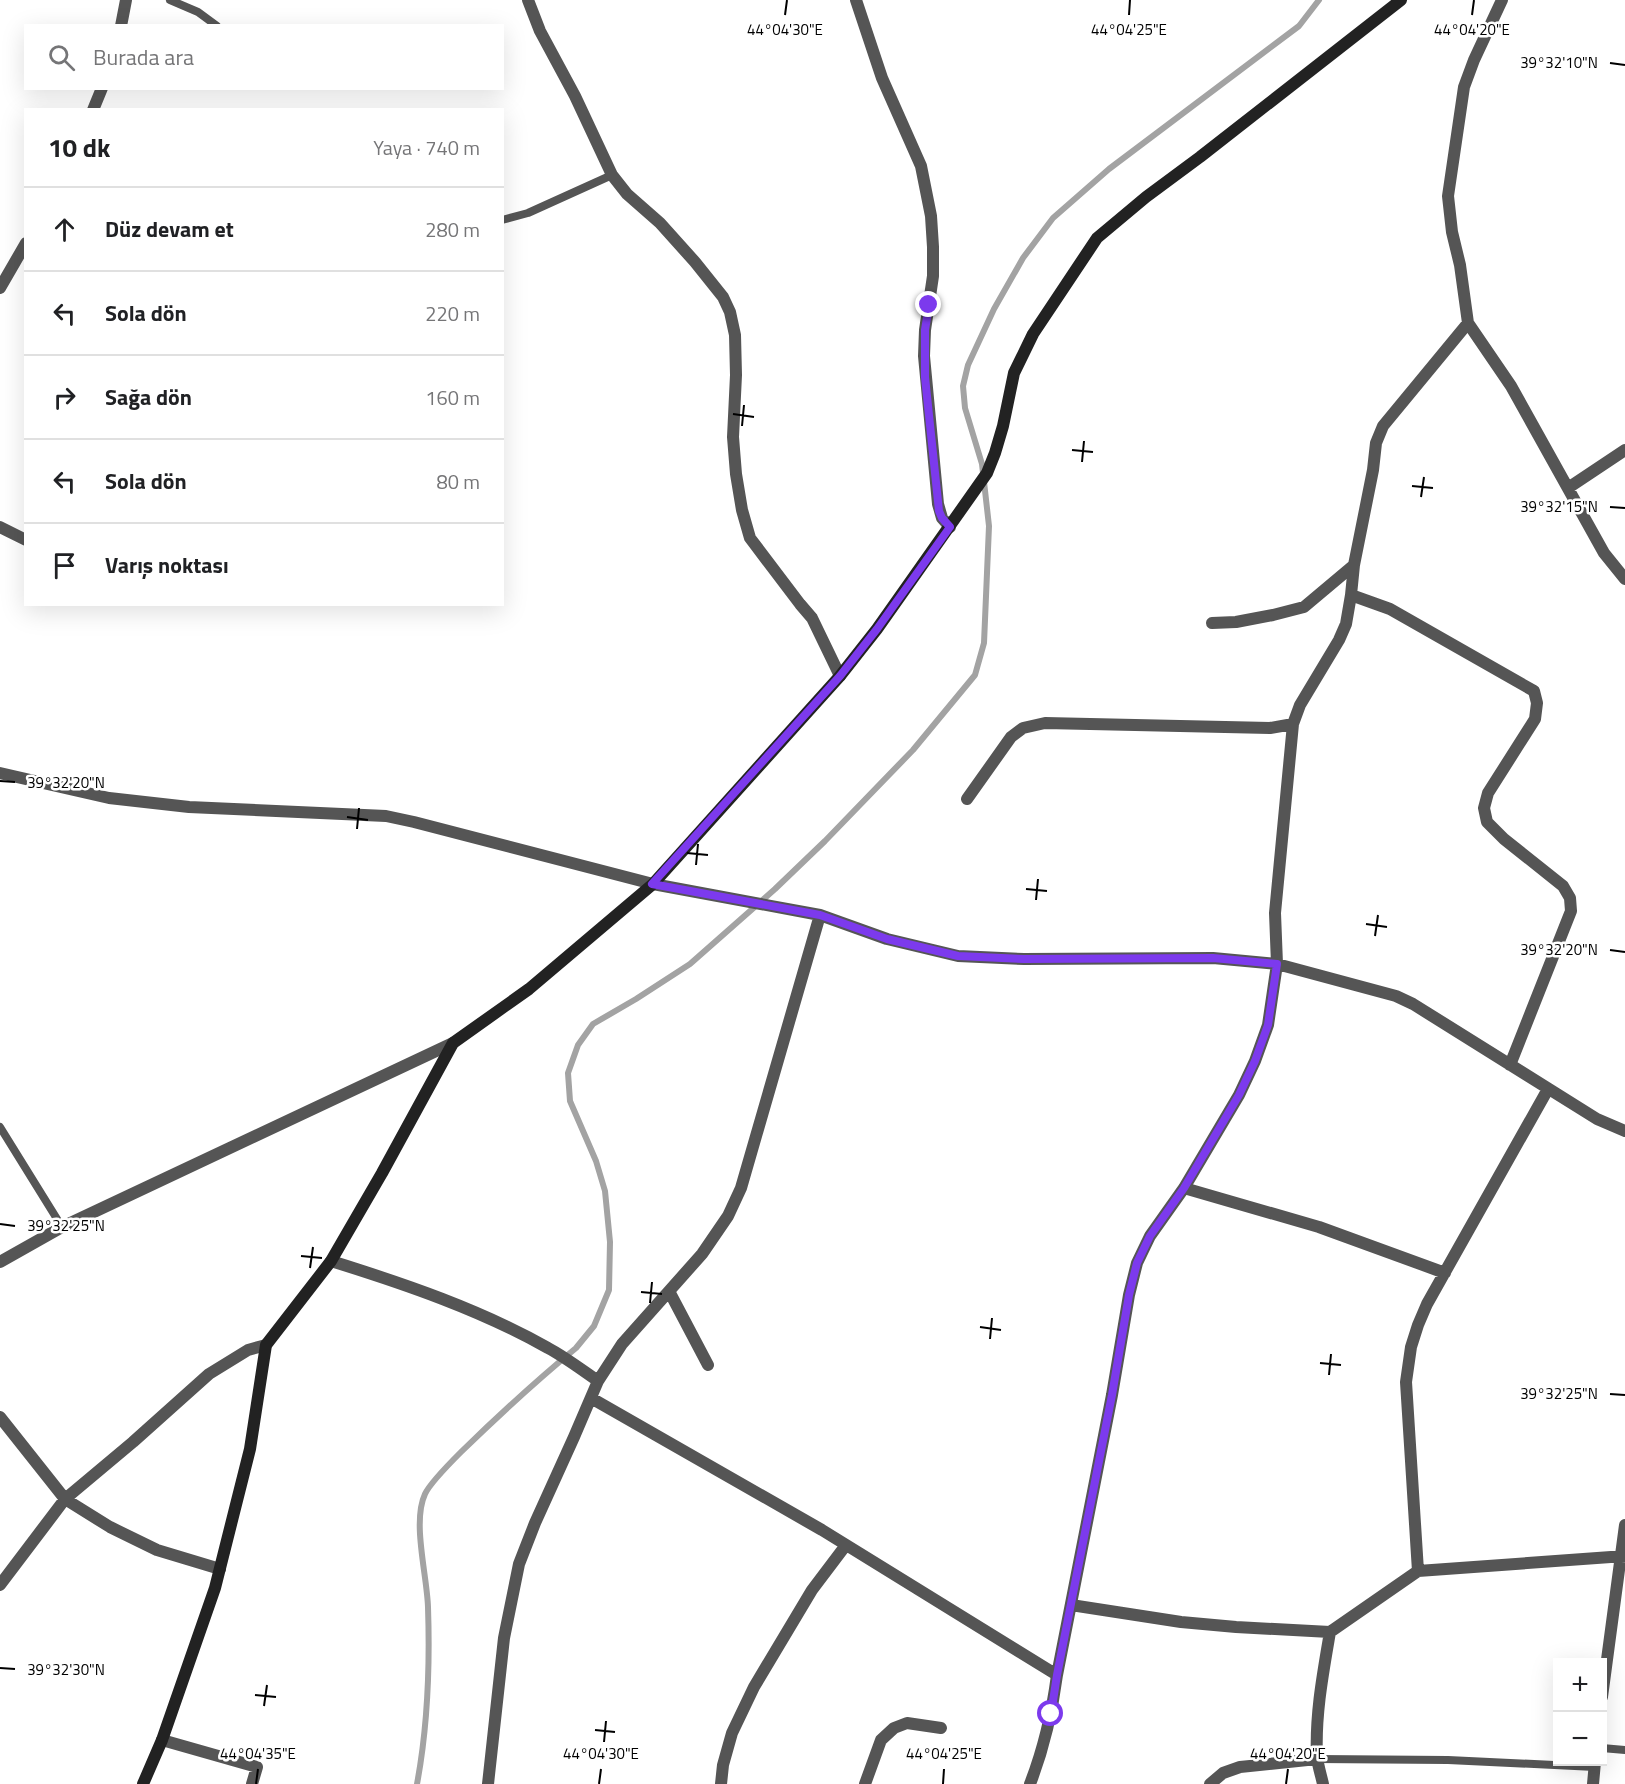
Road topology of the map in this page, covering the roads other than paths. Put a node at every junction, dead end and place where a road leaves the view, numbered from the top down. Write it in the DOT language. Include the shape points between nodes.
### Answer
graph roads {
  1 [pos="126,0"];
  2 [pos="170,0"];
  3 [pos="528,0"];
  4 [pos="856,0"];
  5 [pos="1401,0"];
  6 [pos="1502,0"];
  7 [pos="120,24"];
  8 [pos="214,24"];
  9 [pos="101,90"];
  10 [pos="94,108"];
  11 [pos="612,175"];
  12 [pos="504,219"];
  13 [pos="24,246"];
  14 [pos="0,288"];
  15 [pos="1468,323"];
  16 [pos="1625,450"];
  17 [pos="1568,489"];
  18 [pos="0,527"];
  19 [pos="950,527"];
  20 [pos="24,539"];
  21 [pos="1354,565"];
  22 [pos="1625,579"];
  23 [pos="1351,595"];
  24 [pos="1212,623"];
  25 [pos="840,676"];
  26 [pos="1293,724"];
  27 [pos="0,773"];
  28 [pos="967,799"];
  29 [pos="652,884"];
  30 [pos="820,915"];
  31 [pos="1277,964"];
  32 [pos="453,1043"];
  33 [pos="1510,1065"];
  34 [pos="1548,1089"];
  35 [pos="0,1127"];
  36 [pos="1625,1131"];
  37 [pos="1184,1188"];
  38 [pos="62,1227"];
  39 [pos="331,1261"];
  40 [pos="0,1262"];
  41 [pos="1444,1273"];
  42 [pos="669,1291"];
  43 [pos="266,1345"];
  44 [pos="708,1365"];
  45 [pos="598,1381"];
  46 [pos="591,1398"];
  47 [pos="0,1417"];
  48 [pos="64,1499"];
  49 [pos="1625,1525"];
  50 [pos="846,1545"];
  51 [pos="1623,1557"];
  52 [pos="220,1569"];
  53 [pos="1418,1571"];
  54 [pos="0,1585"];
  55 [pos="1071,1605"];
  56 [pos="1330,1632"];
  57 [pos="1607,1664"];
  58 [pos="1057,1675"];
  59 [pos="941,1728"];
  60 [pos="162,1740"];
  61 [pos="1607,1748"];
  62 [pos="1625,1750"];
  63 [pos="1317,1759"];
  64 [pos="1553,1763"];
  65 [pos="1595,1766"];
  66 [pos="143,1784"];
  67 [pos="252,1784"];
  68 [pos="488,1784"];
  69 [pos="721,1784"];
  70 [pos="865,1784"];
  71 [pos="1030,1784"];
  72 [pos="1210,1784"];
  73 [pos="1323,1784"];
  74 [pos="1593,1784"];
  1 -- 7 [label="street"];
  2 -- 8 [label="lane"];
  3 -- 11 [label="street"];
  4 -- 19 [label="street" via="882,78 921,166 932,216 933,276 925,330 925,377 939,511"];
  5 -- 19 [label="street" via="1097,238 1033,334 1014,373 987,473"];
  6 -- 15 [label="street" via="1464,87 1449,196"];
  9 -- 10 [label="street"];
  11 -- 12 [label="lane" via="528,213"];
  11 -- 25 [label="street" via="695,262 730,312 736,375 733,437 739,492 750,538 812,618"];
  13 -- 14 [label="street"];
  15 -- 17 [label="street" via="1511,386"];
  15 -- 21 [label="street" via="1379,434"];
  16 -- 17 [label="street"];
  17 -- 22 [label="street" via="1604,553"];
  18 -- 20 [label="street"];
  19 -- 25 [label="street"];
  21 -- 23 [label="street"];
  21 -- 24 [label="street" via="1304,607 1236,622"];
  23 -- 26 [label="street" via="1339,640"];
  23 -- 33 [label="street" via="1390,609 1534,691 1535,719 1488,793 1484,808 1487,822 1504,839 1563,886 1570,898 1571,911"];
  25 -- 29 [label="street"];
  26 -- 28 [label="street" via="1270,728 1045,723 1023,728 1011,737"];
  26 -- 31 [label="street" via="1275,913"];
  27 -- 29 [label="street" via="109,798 189,807 386,816"];
  29 -- 30 [label="street"];
  29 -- 32 [label="street" via="529,989"];
  30 -- 31 [label="street" via="887,939 958,956 1213,958"];
  30 -- 42 [label="street" via="741,1188 728,1216 702,1254"];
  31 -- 33 [label="street" via="1396,996"];
  31 -- 37 [label="street" via="1268,1025 1255,1061"];
  32 -- 38 [label="street"];
  32 -- 39 [label="street"];
  33 -- 34 [label="street"];
  34 -- 36 [label="street"];
  34 -- 41 [label="street"];
  35 -- 38 [label="lane"];
  37 -- 41 [label="street" via="1319,1227"];
  37 -- 55 [label="street" via="1150,1236 1137,1263"];
  38 -- 40 [label="street"];
  39 -- 43 [label="street"];
  39 -- 45 [label="street" via="491,1319 548,1348"];
  41 -- 53 [label="street" via="1418,1325 1406,1382"];
  42 -- 44 [label="street"];
  42 -- 45 [label="street" via="622,1344"];
  43 -- 48 [label="street" via="248,1350 210,1374"];
  43 -- 52 [label="street" via="250,1449"];
  45 -- 46 [label="street"];
  46 -- 50 [label="street"];
  46 -- 68 [label="street" via="519,1564 504,1638"];
  47 -- 48 [label="street"];
  48 -- 52 [label="street" via="157,1550"];
  48 -- 54 [label="street"];
  49 -- 51 [label="street"];
  50 -- 58 [label="street"];
  50 -- 69 [label="street" via="812,1590 754,1687 732,1733"];
  51 -- 53 [label="street"];
  51 -- 57 [label="street"];
  52 -- 60 [label="street"];
  53 -- 56 [label="street"];
  55 -- 56 [label="street" via="1181,1622"];
  55 -- 58 [label="street"];
  56 -- 63 [label="street" via="1319,1710"];
  58 -- 71 [label="street" via="1049,1725"];
  59 -- 70 [label="street" via="907,1723 894,1728 880,1740"];
  60 -- 66 [label="street"];
  60 -- 67 [label="street" via="257,1767"];
  61 -- 62 [label="lane"];
  63 -- 64 [label="lane"];
  63 -- 72 [label="street" via="1240,1767 1223,1773"];
  63 -- 73 [label="street"];
  65 -- 74 [label="street"];
}
